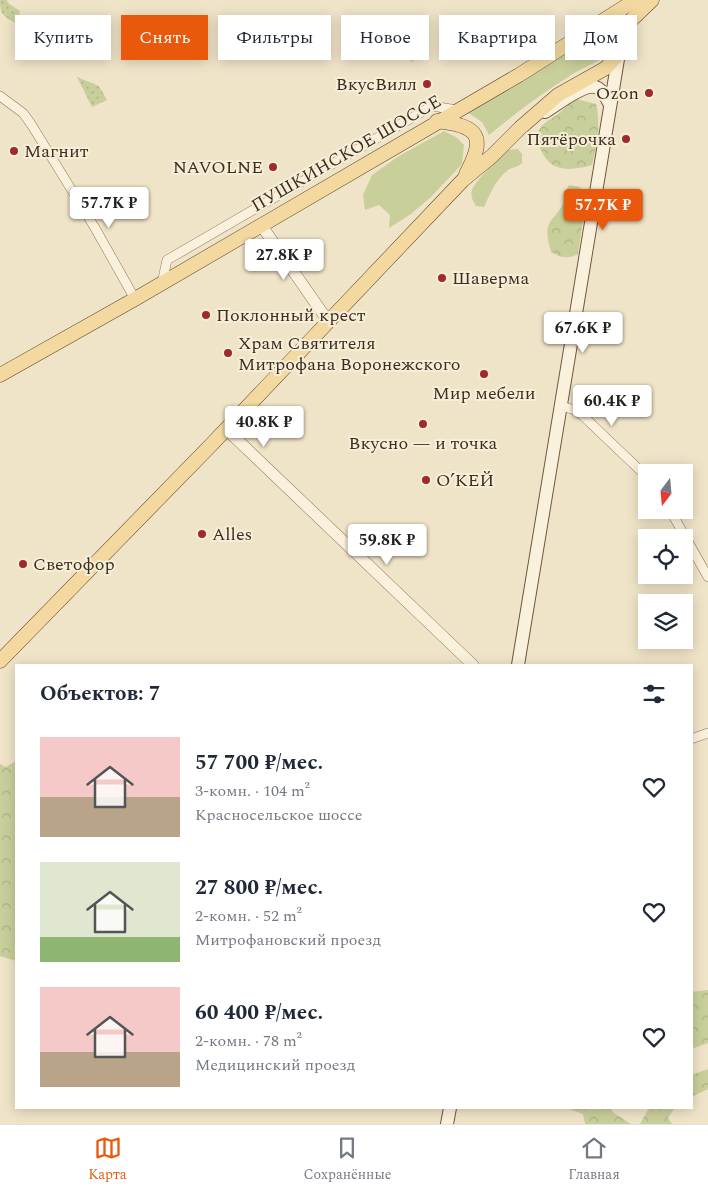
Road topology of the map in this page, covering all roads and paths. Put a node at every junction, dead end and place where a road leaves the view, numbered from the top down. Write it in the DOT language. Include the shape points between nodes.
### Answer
graph roads {
  1 [pos="638,0"];
  2 [pos="652,0"];
  3 [pos="612,15"];
  4 [pos="636,15"];
  5 [pos="565,45"];
  6 [pos="613,60"];
  7 [pos="618,60"];
  8 [pos="0,96"];
  9 [pos="610,105"];
  10 [pos="457,110"];
  11 [pos="437,121"];
  12 [pos="520,128"];
  13 [pos="463,180"];
  14 [pos="261,225"];
  15 [pos="162,283"];
  16 [pos="135,299"];
  17 [pos="328,321"];
  18 [pos="0,375"];
  19 [pos="561,406"];
  20 [pos="226,430"];
  21 [pos="638,468"];
  22 [pos="675,519"];
  23 [pos="708,576"];
  24 [pos="0,661"];
  25 [pos="472,664"];
  26 [pos="518,664"];
  27 [pos="708,733"];
  28 [pos="693,738"];
  29 [pos="450,1109"];
  30 [pos="447,1124"];
  1 -- 3 [label="main road, ПУШКИНСКОЕ ШОССЕ"];
  2 -- 4 [label="main road"];
  5 -- 10 [label="main road, ПУШКИНСКОЕ ШОССЕ"];
  6 -- 12 [label="main road" via="606,68 558,95"];
  7 -- 9 [label="main road"];
  8 -- 16 [label="street" via="23,113 31,124"];
  9 -- 12 [label="main road" via="598,88 590,86"];
  9 -- 19 [label="main road"];
  10 -- 11 [label="main road, ПУШКИНСКОЕ ШОССЕ"];
  10 -- 15 [label="street" via="432,106 167,260"];
  11 -- 13 [label="main road" via="456,123 471,130 476,138 478,148"];
  11 -- 14 [label="main road, ПУШКИНСКОЕ ШОССЕ"];
  12 -- 13 [label="main road"];
  13 -- 17 [label="main road"];
  14 -- 15 [label="main road, ПУШКИНСКОЕ ШОССЕ"];
  14 -- 17 [label="street"];
  15 -- 16 [label="main road, ПУШКИНСКОЕ ШОССЕ"];
  16 -- 18 [label="main road, ПУШКИНСКОЕ ШОССЕ"];
  17 -- 20 [label="main road"];
  19 -- 21 [label="street" via="581,414"];
  19 -- 26 [label="main road"];
  20 -- 24 [label="main road"];
  20 -- 25 [label="street"];
  22 -- 23 [label="street"];
  27 -- 28 [label="street"];
  29 -- 30 [label="main road"];
}
